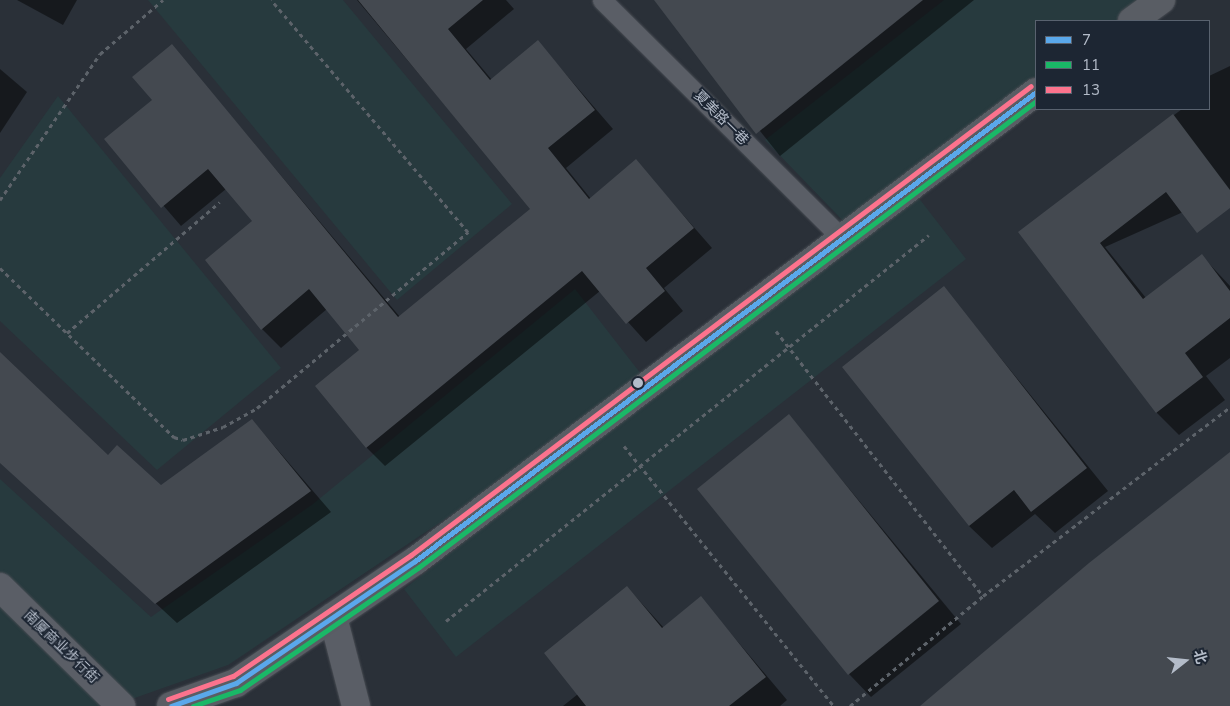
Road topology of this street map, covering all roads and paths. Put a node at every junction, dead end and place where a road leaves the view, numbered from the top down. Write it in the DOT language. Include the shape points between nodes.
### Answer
graph roads {
  1 [pos="163,0"];
  2 [pos="271,0"];
  3 [pos="602,0"];
  4 [pos="1161,0"];
  5 [pos="1133,20"];
  6 [pos="1035,93"];
  7 [pos="0,200"];
  8 [pos="220,202"];
  9 [pos="929,234"];
  10 [pos="840,236"];
  11 [pos="0,268"];
  12 [pos="754,303"];
  13 [pos="67,333"];
  14 [pos="789,348"];
  15 [pos="1230,407"];
  16 [pos="602,418"];
  17 [pos="640,465"];
  18 [pos="0,587"];
  19 [pos="983,596"];
  20 [pos="333,617"];
  21 [pos="446,620"];
  22 [pos="121,706"];
  23 [pos="171,706"];
  24 [pos="356,706"];
  25 [pos="834,706"];
  26 [pos="850,706"];
  1 -- 7 [label="path" via="100,54"];
  2 -- 13 [label="path" via="468,232 257,408 196,438 174,437"];
  3 -- 10 [label="lane, 夏美路一巷"];
  4 -- 5 [label="street"];
  6 -- 10 [label="street"];
  8 -- 13 [label="path"];
  9 -- 14 [label="path"];
  10 -- 12 [label="street"];
  11 -- 13 [label="path"];
  12 -- 14 [label="path"];
  12 -- 16 [label="street"];
  14 -- 17 [label="path"];
  14 -- 19 [label="path"];
  15 -- 19 [label="path"];
  16 -- 17 [label="path"];
  16 -- 20 [label="street" via="415,561"];
  17 -- 21 [label="path"];
  17 -- 25 [label="path"];
  18 -- 22 [label="street, 南厦商业步行街"];
  19 -- 26 [label="path"];
  20 -- 23 [label="street" via="236,683"];
  20 -- 24 [label="street"];
}
